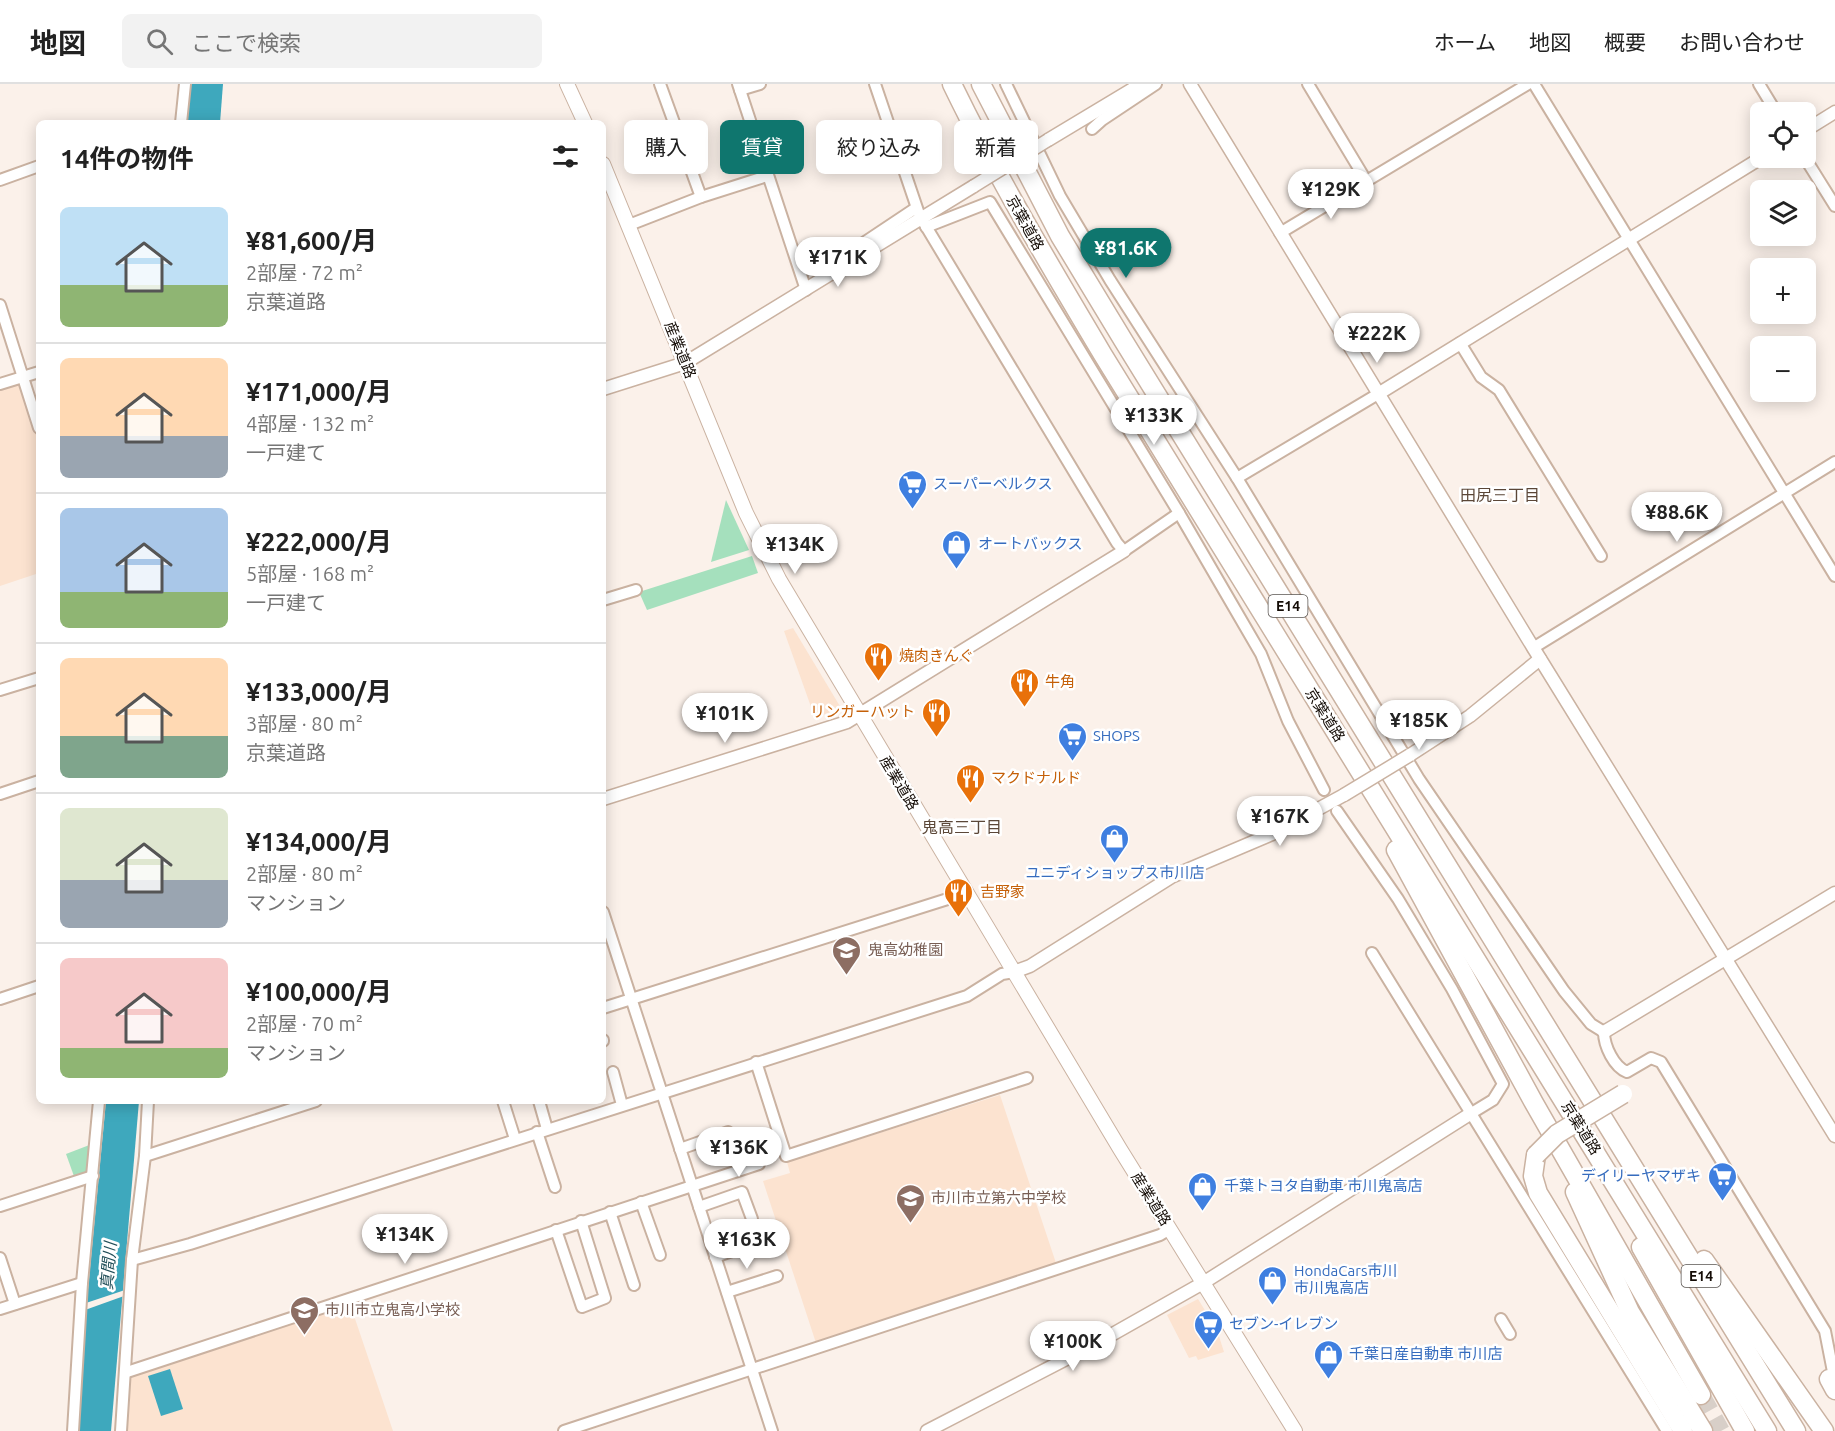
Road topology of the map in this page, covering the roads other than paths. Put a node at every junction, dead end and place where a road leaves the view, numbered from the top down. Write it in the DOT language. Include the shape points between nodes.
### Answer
graph roads {
  1 [pos="185,84"];
  2 [pos="567,84"];
  3 [pos="660,84"];
  4 [pos="760,84"];
  5 [pos="875,84"];
  6 [pos="952,84"];
  7 [pos="981,84"];
  8 [pos="1005,84"];
  9 [pos="1141,84"];
  10 [pos="1156,84"];
  11 [pos="1190,84"];
  12 [pos="1308,84"];
  13 [pos="1528,84"];
  14 [pos="1534,84"];
  15 [pos="1758,84"];
  16 [pos="739,87"];
  17 [pos="1770,102"];
  18 [pos="1835,112"];
  19 [pos="179,120"];
  20 [pos="584,120"];
  21 [pos="1816,124"];
  22 [pos="1092,129"];
  23 [pos="1750,165"];
  24 [pos="36,167"];
  25 [pos="1811,168"];
  26 [pos="767,176"];
  27 [pos="606,179"];
  28 [pos="0,180"];
  29 [pos="1367,182"];
  30 [pos="701,197"];
  31 [pos="1835,206"];
  32 [pos="921,218"];
  33 [pos="629,225"];
  34 [pos="1280,233"];
  35 [pos="1628,239"];
  36 [pos="847,264"];
  37 [pos="806,290"];
  38 [pos="0,305"];
  39 [pos="1460,343"];
  40 [pos="685,363"];
  41 [pos="36,373"];
  42 [pos="23,377"];
  43 [pos="0,384"];
  44 [pos="606,388"];
  45 [pos="1378,394"];
  46 [pos="36,418"];
  47 [pos="1835,462"];
  48 [pos="1237,478"];
  49 [pos="1785,495"];
  50 [pos="1179,513"];
  51 [pos="1124,551"];
  52 [pos="1601,556"];
  53 [pos="1835,576"];
  54 [pos="636,590"];
  55 [pos="606,599"];
  56 [pos="1533,648"];
  57 [pos="1540,659"];
  58 [pos="36,679"];
  59 [pos="0,690"];
  60 [pos="1318,703"];
  61 [pos="858,715"];
  62 [pos="36,782"];
  63 [pos="1324,790"];
  64 [pos="0,794"];
  65 [pos="606,798"];
  66 [pos="1337,811"];
  67 [pos="964,890"];
  68 [pos="1835,893"];
  69 [pos="606,921"];
  70 [pos="1372,953"];
  71 [pos="1727,960"];
  72 [pos="1014,972"];
  73 [pos="36,988"];
  74 [pos="0,999"];
  75 [pos="631,999"];
  76 [pos="606,1007"];
  77 [pos="1604,1032"];
  78 [pos="756,1062"];
  79 [pos="613,1072"];
  80 [pos="1027,1078"];
  81 [pos="662,1092"];
  82 [pos="1623,1094"];
  83 [pos="1561,1096"];
  84 [pos="1534,1103"];
  85 [pos="99,1104"];
  86 [pos="148,1104"];
  87 [pos="307,1104"];
  88 [pos="504,1104"];
  89 [pos="539,1104"];
  90 [pos="622,1105"];
  91 [pos="1470,1114"];
  92 [pos="1606,1122"];
  93 [pos="542,1131"];
  94 [pos="728,1132"];
  95 [pos="1835,1136"];
  96 [pos="515,1139"];
  97 [pos="680,1149"];
  98 [pos="145,1156"];
  99 [pos="759,1164"];
  100 [pos="93,1176"];
  101 [pos="692,1185"];
  102 [pos="555,1187"];
  103 [pos="641,1202"];
  104 [pos="0,1206"];
  105 [pos="699,1207"];
  106 [pos="610,1212"];
  107 [pos="752,1218"];
  108 [pos="581,1221"];
  109 [pos="1170,1229"];
  110 [pos="556,1230"];
  111 [pos="764,1240"];
  112 [pos="660,1255"];
  113 [pos="715,1257"];
  114 [pos="0,1258"];
  115 [pos="132,1260"];
  116 [pos="777,1276"];
  117 [pos="82,1283"];
  118 [pos="1203,1283"];
  119 [pos="634,1285"];
  120 [pos="727,1292"];
  121 [pos="15,1304"];
  122 [pos="0,1309"];
  123 [pos="1502,1319"];
  124 [pos="1510,1334"];
  125 [pos="752,1370"];
  126 [pos="127,1372"];
  127 [pos="1833,1384"];
  128 [pos="1701,1395"];
  129 [pos="73,1431"];
  130 [pos="122,1431"];
  131 [pos="564,1431"];
  132 [pos="772,1431"];
  133 [pos="927,1431"];
  134 [pos="1295,1431"];
  135 [pos="1666,1431"];
  136 [pos="1683,1431"];
  137 [pos="1702,1431"];
  138 [pos="1745,1431"];
  139 [pos="1767,1431"];
  140 [pos="1796,1431"];
  141 [pos="1824,1431"];
  1 -- 19 [label="street"];
  2 -- 20 [label="main road"];
  3 -- 30 [label="street"];
  4 -- 16 [label="street"];
  5 -- 32 [label="street"];
  6 -- 60 [label="highway, 京葉道路 / E14" via="1039,248"];
  7 -- 92 [label="highway, 京葉道路 / E14" via="1049,215 1106,312"];
  8 -- 48 [label="street" via="1060,196"];
  9 -- 36 [label="street, bridge"];
  10 -- 22 [label="street"];
  11 -- 34 [label="street"];
  12 -- 29 [label="street"];
  13 -- 29 [label="street"];
  14 -- 35 [label="street"];
  15 -- 17 [label="street"];
  16 -- 26 [label="street"];
  18 -- 21 [label="street"];
  23 -- 35 [label="street"];
  24 -- 28 [label="street"];
  25 -- 31 [label="street"];
  26 -- 30 [label="street"];
  26 -- 37 [label="street"];
  27 -- 33 [label="main road, 産業道路"];
  29 -- 34 [label="street"];
  30 -- 33 [label="street"];
  32 -- 36 [label="street" via="853,249"];
  32 -- 50 [label="street" via="990,202"];
  32 -- 51 [label="street"];
  33 -- 40 [label="main road, 産業道路"];
  34 -- 45 [label="street"];
  35 -- 39 [label="street"];
  35 -- 49 [label="street"];
  36 -- 37 [label="street"];
  37 -- 40 [label="street"];
  38 -- 42 [label="street"];
  39 -- 45 [label="street"];
  39 -- 52 [label="street" via="1481,377 1499,390"];
  40 -- 44 [label="street"];
  40 -- 61 [label="main road, 産業道路" via="763,548"];
  41 -- 42 [label="street"];
  42 -- 43 [label="street"];
  42 -- 46 [label="street"];
  45 -- 48 [label="street"];
  45 -- 56 [label="street"];
  47 -- 49 [label="street"];
  48 -- 77 [label="street" via="1426,788 1564,991 1591,1024"];
  49 -- 53 [label="street"];
  49 -- 56 [label="street"];
  50 -- 51 [label="street"];
  50 -- 63 [label="street" via="1261,654 1288,721"];
  51 -- 61 [label="street"];
  54 -- 55 [label="street"];
  56 -- 57 [label="street"];
  57 -- 71 [label="street"];
  57 -- 72 [label="street, bridge" via="1478,710 1344,795 1272,834 1173,876"];
  58 -- 59 [label="street"];
  60 -- 83 [label="highway, 京葉道路 / E14"];
  60 -- 84 [label="highway"];
  61 -- 65 [label="street" via="847,722"];
  61 -- 67 [label="main road, 産業道路"];
  62 -- 64 [label="street"];
  66 -- 91 [label="street" via="1398,899 1503,1084 1493,1100"];
  67 -- 72 [label="main road, 産業道路"];
  67 -- 75 [label="street" via="954,897"];
  68 -- 71 [label="street"];
  69 -- 75 [label="street"];
  70 -- 91 [label="street"];
  71 -- 77 [label="street"];
  71 -- 95 [label="street"];
  72 -- 78 [label="street" via="1002,974 967,996"];
  72 -- 109 [label="main road, 産業道路"];
  73 -- 74 [label="street"];
  75 -- 76 [label="street"];
  75 -- 81 [label="street"];
  77 -- 127 [label="street" via="1604,1044 1623,1071 1651,1058 1661,1062 1825,1331"];
  78 -- 80 [label="street" via="786,1156"];
  78 -- 81 [label="street"];
  79 -- 90 [label="street"];
  81 -- 90 [label="street"];
  81 -- 97 [label="street"];
  82 -- 136 [label="highway, bridge" via="1557,1134 1536,1155 1533,1176 1538,1193"];
  83 -- 138 [label="highway" via="1675,1311"];
  83 -- 139 [label="highway, 京葉道路 / E14"];
  84 -- 128 [label="highway"];
  84 -- 137 [label="highway" via="1614,1281"];
  85 -- 100 [label="street"];
  86 -- 98 [label="street"];
  87 -- 98 [label="street"];
  88 -- 96 [label="street"];
  89 -- 93 [label="street"];
  90 -- 93 [label="street"];
  91 -- 118 [label="street"];
  91 -- 135 [label="street"];
  92 -- 140 [label="highway, 京葉道路 / E14"];
  92 -- 141 [label="highway"];
  93 -- 96 [label="street"];
  93 -- 102 [label="street"];
  94 -- 97 [label="street"];
  96 -- 115 [label="street"];
  97 -- 101 [label="street"];
  98 -- 115 [label="street"];
  99 -- 101 [label="street"];
  100 -- 104 [label="street"];
  100 -- 117 [label="street"];
  101 -- 103 [label="street"];
  101 -- 105 [label="street"];
  103 -- 106 [label="street"];
  103 -- 112 [label="street"];
  105 -- 107 [label="street" via="742,1192"];
  105 -- 113 [label="street"];
  106 -- 108 [label="street"];
  106 -- 119 [label="street"];
  108 -- 110 [label="street"];
  108 -- 110 [label="street" via="605,1298 582,1307"];
  109 -- 118 [label="main road, 産業道路"];
  109 -- 125 [label="street"];
  110 -- 126 [label="street"];
  111 -- 113 [label="street"];
  113 -- 120 [label="street"];
  114 -- 121 [label="street"];
  115 -- 126 [label="street"];
  116 -- 120 [label="street"];
  117 -- 121 [label="street"];
  117 -- 129 [label="street"];
  118 -- 133 [label="street"];
  118 -- 134 [label="main road, 産業道路"];
  120 -- 125 [label="street"];
  121 -- 122 [label="street"];
  123 -- 124 [label="street"];
  125 -- 131 [label="street"];
  125 -- 132 [label="street"];
  126 -- 130 [label="street"];
}
